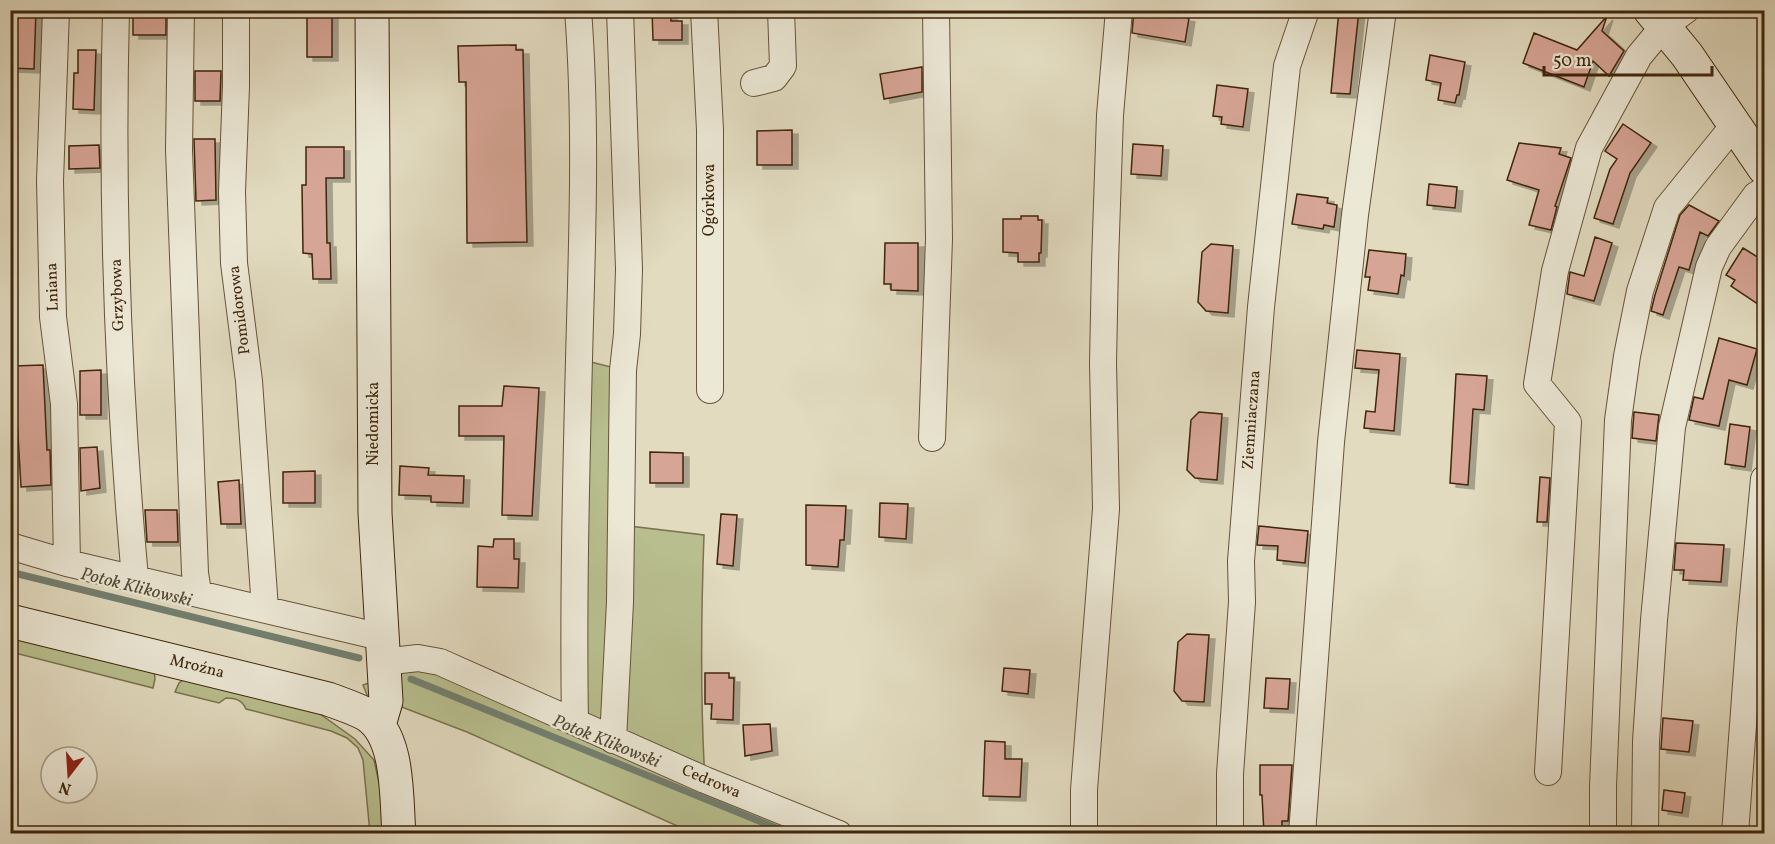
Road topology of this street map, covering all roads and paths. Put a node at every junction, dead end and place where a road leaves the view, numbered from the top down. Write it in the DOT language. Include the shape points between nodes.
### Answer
graph roads {
  1 [pos="56,10"];
  2 [pos="116,10"];
  3 [pos="181,10"];
  4 [pos="236,10"];
  5 [pos="372,10"];
  6 [pos="578,10"];
  7 [pos="620,10"];
  8 [pos="704,10"];
  9 [pos="781,10"];
  10 [pos="936,10"];
  11 [pos="1119,10"];
  12 [pos="1306,10"];
  13 [pos="1383,10"];
  14 [pos="1666,16"];
  15 [pos="754,83"];
  16 [pos="1735,124"];
  17 [pos="1764,168"];
  18 [pos="1764,190"];
  19 [pos="710,390"];
  20 [pos="932,438"];
  21 [pos="1764,479"];
  22 [pos="10,546"];
  23 [pos="67,562"];
  24 [pos="135,578"];
  25 [pos="198,592"];
  26 [pos="266,609"];
  27 [pos="10,621"];
  28 [pos="382,649"];
  29 [pos="575,722"];
  30 [pos="379,725"];
  31 [pos="613,740"];
  32 [pos="1548,772"];
  33 [pos="399,834"];
  34 [pos="838,834"];
  35 [pos="1084,834"];
  36 [pos="1230,834"];
  37 [pos="1302,834"];
  38 [pos="1603,834"];
  39 [pos="1645,834"];
  40 [pos="1735,834"];
  1 -- 23 [label="street, Lniana" via="50,182 53,317 64,404"];
  2 -- 24 [label="street, Grzybowa" via="118,320"];
  3 -- 25 [label="street" via="179,150"];
  4 -- 26 [label="street, Pomidorowa" via="234,263 249,381"];
  5 -- 28 [label="street, Niedomicka" via="375,513"];
  6 -- 29 [label="street" via="584,185 574,546"];
  7 -- 31 [label="street" via="629,269"];
  8 -- 19 [label="street, Ogórkowa" via="710,130"];
  9 -- 15 [label="street" via="783,66 774,78"];
  10 -- 20 [label="street" via="939,239"];
  11 -- 35 [label="street" via="1110,115 1104,307 1106,509"];
  12 -- 36 [label="street, Ziemniaczana" via="1287,66 1262,296 1241,561"];
  13 -- 37 [label="street" via="1355,215 1331,442"];
  14 -- 16 [label="street" via="1687,55"];
  14 -- 32 [label="street" via="1638,56 1589,148 1555,271 1537,384 1568,422"];
  16 -- 17 [label="street"];
  16 -- 38 [label="street" via="1667,208 1640,291 1618,420"];
  18 -- 39 [label="street" via="1756,195 1718,247 1709,267 1672,427 1651,664"];
  21 -- 40 [label="street"];
  22 -- 23 [label="street, Cedrowa"];
  23 -- 24 [label="street, Cedrowa"];
  24 -- 25 [label="street, Cedrowa"];
  25 -- 26 [label="street, Cedrowa"];
  26 -- 28 [label="street, Cedrowa" via="345,630"];
  27 -- 30 [label="street, Mroźna" via="328,699 368,716"];
  28 -- 29 [label="street, Cedrowa" via="440,662"];
  28 -- 30 [label="street, Niedomicka" via="386,706"];
  29 -- 31 [label="street, Cedrowa"];
  30 -- 33 [label="street" via="391,750"];
  31 -- 34 [label="street, Cedrowa"];
}
